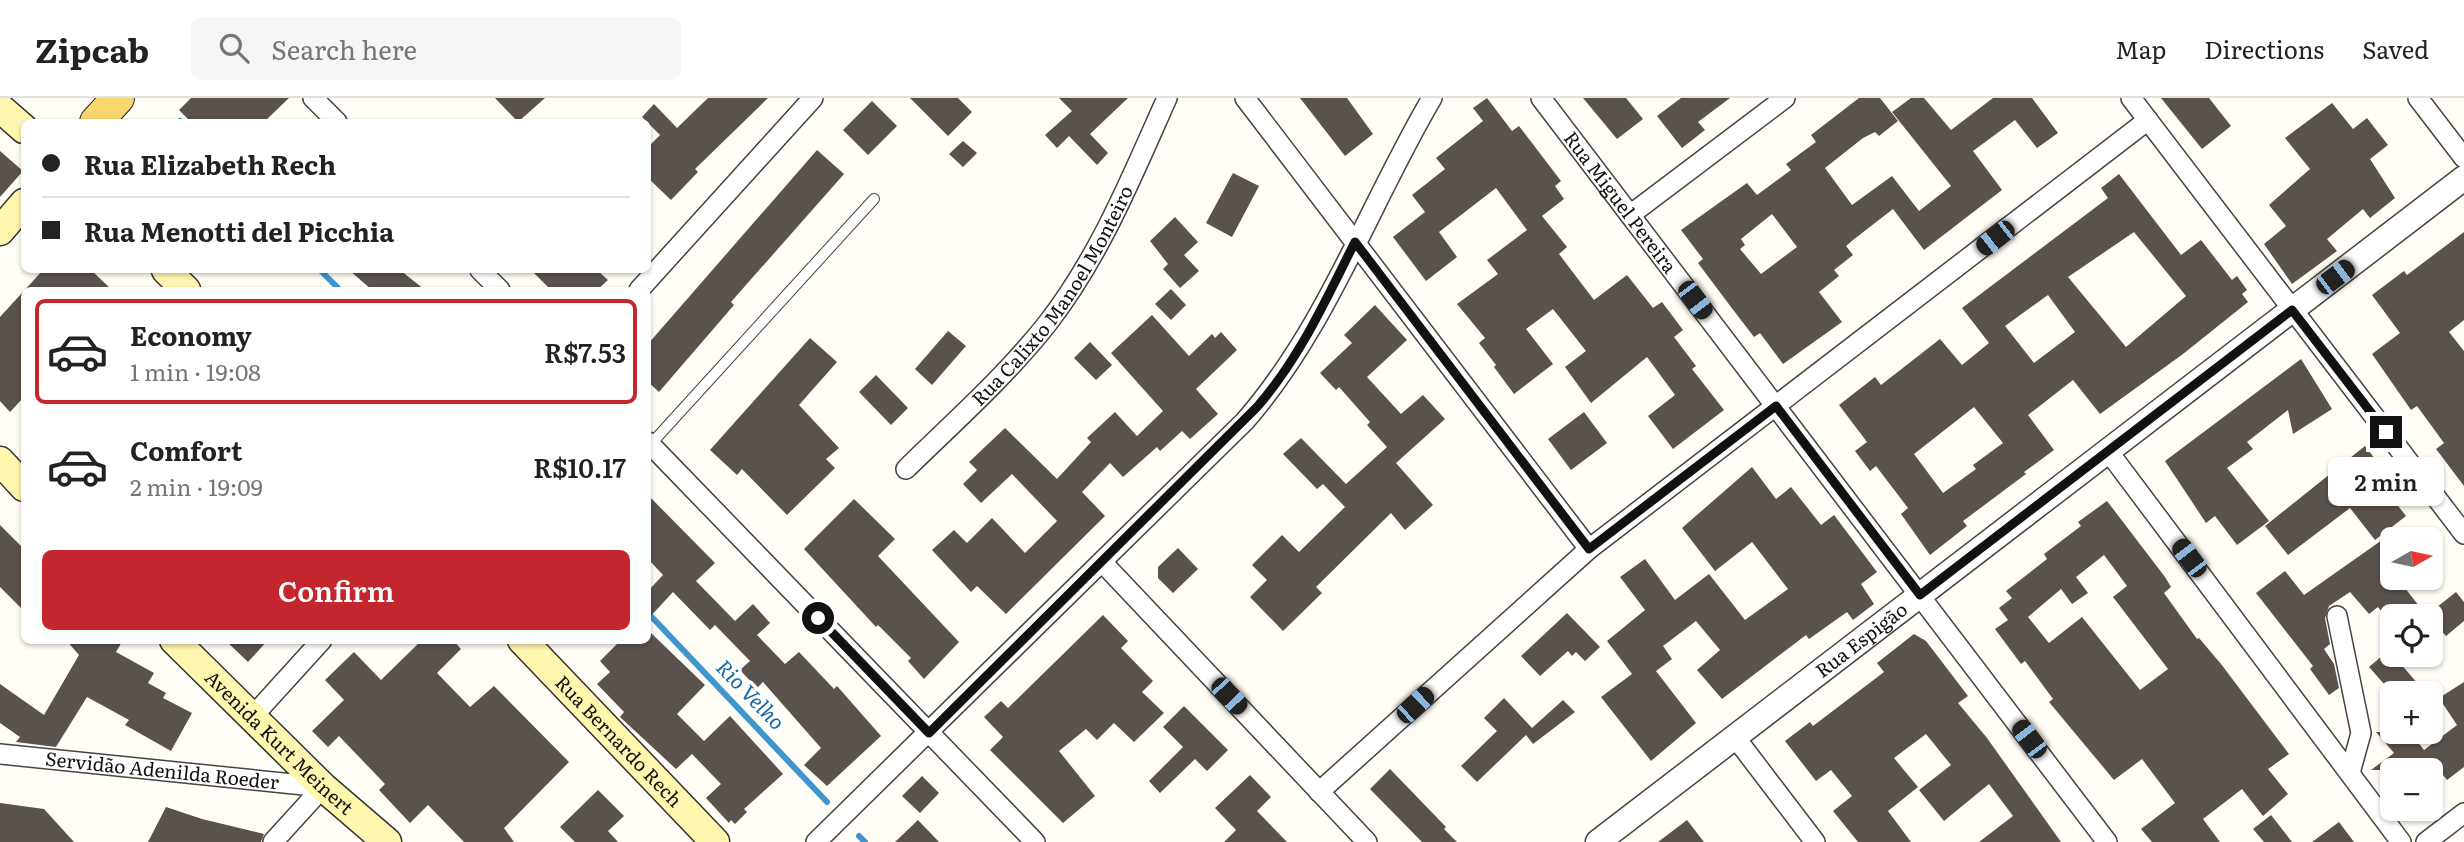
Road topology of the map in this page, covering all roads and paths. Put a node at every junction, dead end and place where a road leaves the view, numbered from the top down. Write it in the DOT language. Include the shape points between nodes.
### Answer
graph roads {
  1 [pos="118,98"];
  2 [pos="313,98"];
  3 [pos="813,98"];
  4 [pos="1167,98"];
  5 [pos="1245,98"];
  6 [pos="1432,98"];
  7 [pos="1541,98"];
  8 [pos="1786,98"];
  9 [pos="2132,98"];
  10 [pos="2418,98"];
  11 [pos="0,108"];
  12 [pos="99,119"];
  13 [pos="334,119"];
  14 [pos="2148,120"];
  15 [pos="21,126"];
  16 [pos="2464,158"];
  17 [pos="2464,178"];
  18 [pos="874,199"];
  19 [pos="21,206"];
  20 [pos="1630,215"];
  21 [pos="0,231"];
  22 [pos="1355,242"];
  23 [pos="169,273"];
  24 [pos="483,273"];
  25 [pos="183,287"];
  26 [pos="497,287"];
  27 [pos="642,287"];
  28 [pos="2292,310"];
  29 [pos="1776,406"];
  30 [pos="651,442"];
  31 [pos="651,446"];
  32 [pos="2108,451"];
  33 [pos="0,461"];
  34 [pos="906,470"];
  35 [pos="21,483"];
  36 [pos="2464,534"];
  37 [pos="1589,549"];
  38 [pos="1102,562"];
  39 [pos="1920,595"];
  40 [pos="2337,616"];
  41 [pos="178,644"];
  42 [pos="318,644"];
  43 [pos="526,644"];
  44 [pos="252,717"];
  45 [pos="929,733"];
  46 [pos="1735,737"];
  47 [pos="0,754"];
  48 [pos="2350,773"];
  49 [pos="323,787"];
  50 [pos="1319,792"];
  51 [pos="2464,813"];
  52 [pos="273,842"];
  53 [pos="387,842"];
  54 [pos="715,842"];
  55 [pos="816,842"];
  56 [pos="1035,842"];
  57 [pos="1367,842"];
  58 [pos="1598,842"];
  59 [pos="1815,842"];
  60 [pos="2107,842"];
  61 [pos="2401,842"];
  62 [pos="2426,842"];
  1 -- 12 [label="main road"];
  2 -- 13 [label="street"];
  3 -- 27 [label="street"];
  4 -- 34 [label="street, Rua Calixto Manoel Monteiro" via="1108,226 1067,296 1017,358"];
  5 -- 22 [label="street"];
  6 -- 22 [label="street"];
  7 -- 20 [label="street, Rua Miguel Pereira"];
  8 -- 20 [label="street"];
  9 -- 14 [label="street"];
  10 -- 16 [label="street"];
  11 -- 15 [label="main road"];
  14 -- 28 [label="street"];
  14 -- 29 [label="street"];
  17 -- 28 [label="street, Rua Espigão"];
  18 -- 30 [label="lane"];
  19 -- 21 [label="main road"];
  20 -- 29 [label="street, Rua Miguel Pereira"];
  22 -- 37 [label="street"];
  22 -- 38 [label="street" via="1310,331 1270,393"];
  23 -- 25 [label="main road"];
  24 -- 26 [label="street"];
  28 -- 32 [label="street, Rua Espigão"];
  28 -- 36 [label="street"];
  29 -- 37 [label="street"];
  29 -- 39 [label="street, Rua Miguel Pereira"];
  31 -- 45 [label="street"];
  32 -- 39 [label="street, Rua Espigão"];
  32 -- 48 [label="street"];
  33 -- 35 [label="main road"];
  37 -- 50 [label="street"];
  38 -- 45 [label="street"];
  38 -- 50 [label="street"];
  39 -- 46 [label="street, Rua Espigão"];
  39 -- 60 [label="street, Rua Miguel Pereira"];
  40 -- 48 [label="street" via="2361,733"];
  41 -- 44 [label="main road, Avenida Kurt Meinert"];
  42 -- 44 [label="street"];
  43 -- 54 [label="main road, Rua Bernardo Rech"];
  44 -- 49 [label="main road, Avenida Kurt Meinert"];
  45 -- 55 [label="street"];
  45 -- 56 [label="street"];
  46 -- 58 [label="street, Rua Espigão"];
  46 -- 59 [label="street"];
  47 -- 49 [label="street, Servidão Adenilda Roeder"];
  48 -- 61 [label="street"];
  49 -- 52 [label="street"];
  49 -- 53 [label="main road, Avenida Kurt Meinert"];
  50 -- 57 [label="street"];
  51 -- 62 [label="street"];
}
